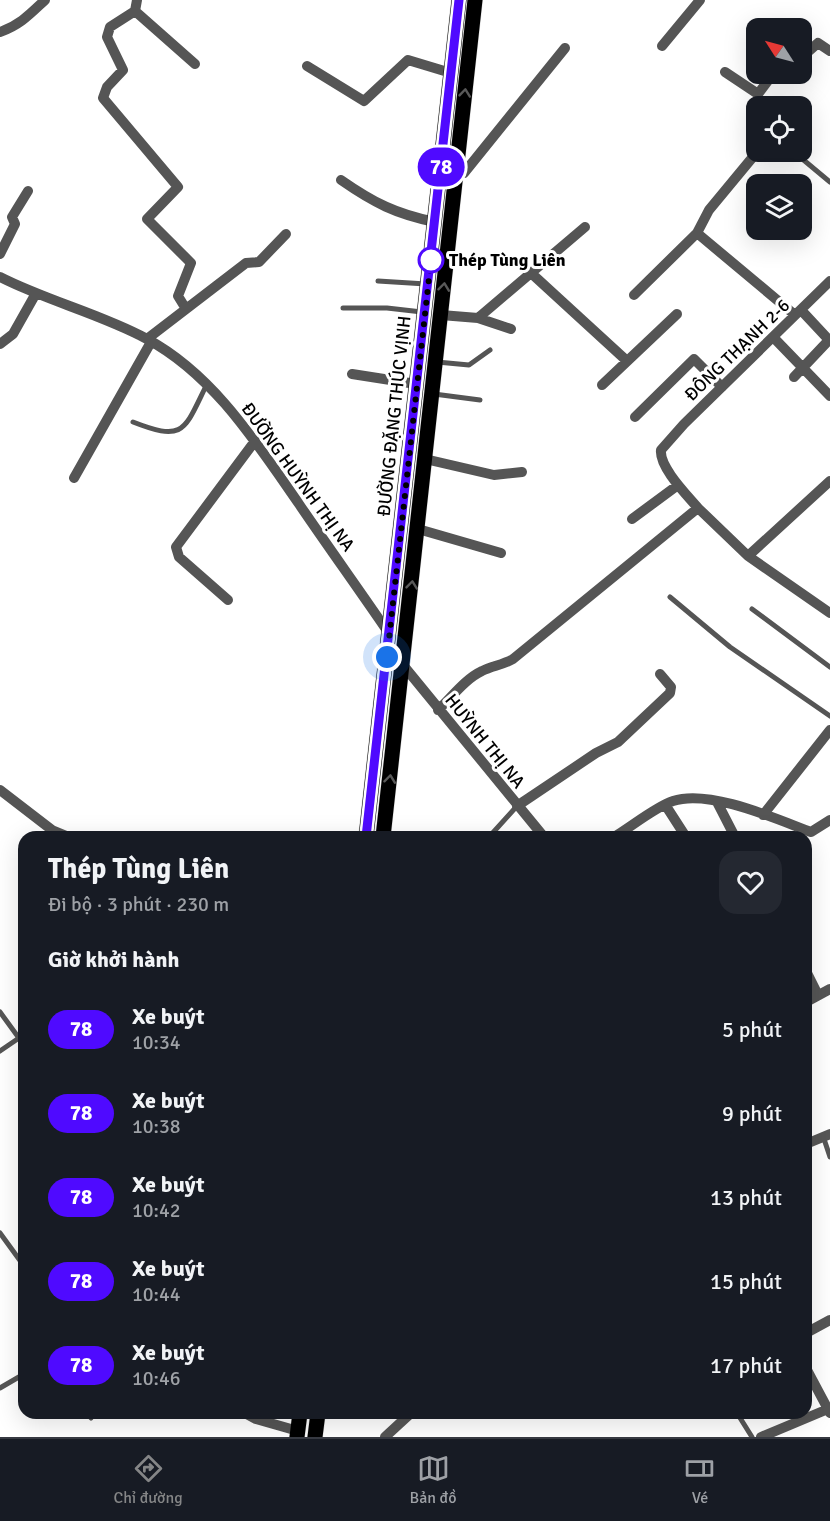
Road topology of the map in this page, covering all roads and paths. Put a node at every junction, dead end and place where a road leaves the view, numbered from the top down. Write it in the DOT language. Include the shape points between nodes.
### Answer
graph roads {
  1 [pos="45,0"];
  2 [pos="459,0"];
  3 [pos="475,0"];
  4 [pos="700,0"];
  5 [pos="136,6"];
  6 [pos="0,32"];
  7 [pos="662,46"];
  8 [pos="565,48"];
  9 [pos="812,48"];
  10 [pos="830,51"];
  11 [pos="195,64"];
  12 [pos="307,66"];
  13 [pos="725,72"];
  14 [pos="451,73"];
  15 [pos="766,84"];
  16 [pos="749,162"];
  17 [pos="806,162"];
  18 [pos="457,173"];
  19 [pos="341,180"];
  20 [pos="830,183"];
  21 [pos="28,191"];
  22 [pos="435,222"];
  23 [pos="585,227"];
  24 [pos="697,233"];
  25 [pos="286,234"];
  26 [pos="0,254"];
  27 [pos="531,273"];
  28 [pos="0,277"];
  29 [pos="378,281"];
  30 [pos="830,281"];
  31 [pos="428,284"];
  32 [pos="35,295"];
  33 [pos="634,295"];
  34 [pos="343,308"];
  35 [pos="186,309"];
  36 [pos="424,313"];
  37 [pos="798,313"];
  38 [pos="677,314"];
  39 [pos="441,315"];
  40 [pos="478,318"];
  41 [pos="511,329"];
  42 [pos="773,337"];
  43 [pos="149,340"];
  44 [pos="829,341"];
  45 [pos="0,344"];
  46 [pos="490,350"];
  47 [pos="435,361"];
  48 [pos="627,361"];
  49 [pos="803,368"];
  50 [pos="352,374"];
  51 [pos="794,377"];
  52 [pos="416,384"];
  53 [pos="602,385"];
  54 [pos="206,386"];
  55 [pos="722,387"];
  56 [pos="432,393"];
  57 [pos="830,396"];
  58 [pos="480,400"];
  59 [pos="635,417"];
  60 [pos="133,422"];
  61 [pos="255,441"];
  62 [pos="425,459"];
  63 [pos="522,472"];
  64 [pos="74,478"];
  65 [pos="830,481"];
  66 [pos="678,485"];
  67 [pos="698,508"];
  68 [pos="632,519"];
  69 [pos="418,530"];
  70 [pos="501,553"];
  71 [pos="748,556"];
  72 [pos="670,597"];
  73 [pos="228,600"];
  74 [pos="752,609"];
  75 [pos="830,613"];
  76 [pos="390,635"];
  77 [pos="403,665"];
  78 [pos="830,667"];
  79 [pos="660,674"];
  80 [pos="438,710"];
  81 [pos="830,716"];
  82 [pos="829,732"];
  83 [pos="0,790"];
  84 [pos="717,802"];
  85 [pos="517,806"];
  86 [pos="666,806"];
  87 [pos="763,814"];
  88 [pos="830,820"];
  89 [pos="54,831"];
  90 [pos="367,831"];
  91 [pos="384,831"];
  92 [pos="494,831"];
  93 [pos="539,831"];
  94 [pos="624,831"];
  95 [pos="682,831"];
  96 [pos="732,831"];
  97 [pos="808,831"];
  98 [pos="812,831"];
  99 [pos="812,984"];
  100 [pos="830,989"];
  101 [pos="818,995"];
  102 [pos="812,998"];
  103 [pos="0,1012"];
  104 [pos="18,1037"];
  105 [pos="18,1039"];
  106 [pos="0,1051"];
  107 [pos="826,1135"];
  108 [pos="812,1141"];
  109 [pos="830,1158"];
  110 [pos="0,1233"];
  111 [pos="18,1258"];
  112 [pos="830,1320"];
  113 [pos="812,1330"];
  114 [pos="18,1378"];
  115 [pos="812,1379"];
  116 [pos="0,1388"];
  117 [pos="829,1411"];
  118 [pos="812,1418"];
  119 [pos="256,1419"];
  120 [pos="299,1419"];
  121 [pos="317,1419"];
  122 [pos="404,1419"];
  123 [pos="741,1419"];
  124 [pos="808,1419"];
  125 [pos="298,1434"];
  126 [pos="315,1437"];
  127 [pos="385,1437"];
  128 [pos="752,1437"];
  129 [pos="761,1437"];
  1 -- 6 [label="street" via="22,21"];
  2 -- 14 [label="main road, ĐƯỜNG ĐẶNG THÚC VỊNH"];
  18 -- 3 [label="main road, ĐƯỜNG ĐẶNG THÚC VỊNH, one-way"];
  4 -- 7 [label="street"];
  5 -- 11 [label="street"];
  5 -- 35 [label="street" via="110,27 107,37 123,70 107,87 103,98 178,187 147,219 191,263 178,296"];
  8 -- 18 [label="street" via="464,172"];
  9 -- 10 [label="street" via="818,43"];
  12 -- 14 [label="street" via="364,101 408,60"];
  13 -- 15 [label="street" via="758,94"];
  14 -- 22 [label="main road, ĐƯỜNG ĐẶNG THÚC VỊNH"];
  16 -- 24 [label="street" via="709,210"];
  17 -- 20 [label="lane"];
  39 -- 18 [label="main road, ĐƯỜNG ĐẶNG THÚC VỊNH, one-way"];
  19 -- 22 [label="street" via="374,203 404,216"];
  21 -- 26 [label="street" via="12,217 15,224"];
  22 -- 31 [label="main road, ĐƯỜNG ĐẶNG THÚC VỊNH"];
  23 -- 27 [label="street"];
  24 -- 33 [label="street"];
  24 -- 37 [label="street"];
  25 -- 35 [label="street" via="259,262 246,263"];
  27 -- 40 [label="street"];
  27 -- 48 [label="street"];
  28 -- 32 [label="street, ĐƯỜNG HUỲNH THỊ NA"];
  29 -- 31 [label="lane"];
  30 -- 37 [label="street, ĐÔNG THẠNH 2-6"];
  31 -- 36 [label="main road, ĐƯỜNG ĐẶNG THÚC VỊNH"];
  32 -- 43 [label="street, ĐƯỜNG HUỲNH THỊ NA"];
  32 -- 45 [label="street" via="13,334"];
  34 -- 36 [label="lane"];
  35 -- 43 [label="street"];
  36 -- 52 [label="main road, ĐƯỜNG ĐẶNG THÚC VỊNH"];
  37 -- 42 [label="street, ĐÔNG THẠNH 2-6"];
  37 -- 44 [label="street"];
  38 -- 48 [label="street"];
  39 -- 40 [label="street"];
  39 -- 47 [label="main road, ĐƯỜNG ĐẶNG THÚC VỊNH"];
  40 -- 41 [label="street"];
  42 -- 49 [label="street"];
  42 -- 55 [label="street, ĐÔNG THẠNH 2-6"];
  43 -- 54 [label="street, ĐƯỜNG HUỲNH THỊ NA"];
  43 -- 64 [label="street" via="116,408"];
  44 -- 49 [label="street"];
  46 -- 47 [label="lane" via="469,365"];
  47 -- 56 [label="main road, ĐƯỜNG ĐẶNG THÚC VỊNH"];
  48 -- 53 [label="street"];
  49 -- 51 [label="street"];
  49 -- 57 [label="street"];
  50 -- 52 [label="street"];
  52 -- 76 [label="main road, ĐƯỜNG ĐẶNG THÚC VỊNH"];
  54 -- 60 [label="lane" via="189,421 177,431 168,434"];
  54 -- 61 [label="street, ĐƯỜNG HUỲNH THỊ NA"];
  55 -- 59 [label="street" via="694,359"];
  55 -- 66 [label="street, ĐÔNG THẠNH 2-6" via="667,442 661,455"];
  56 -- 58 [label="lane"];
  56 -- 62 [label="main road, ĐƯỜNG ĐẶNG THÚC VỊNH"];
  61 -- 73 [label="street" via="176,547 179,556"];
  61 -- 76 [label="street, ĐƯỜNG HUỲNH THỊ NA"];
  62 -- 63 [label="street" via="494,474"];
  62 -- 69 [label="main road, ĐƯỜNG ĐẶNG THÚC VỊNH"];
  65 -- 71 [label="street"];
  66 -- 67 [label="street"];
  66 -- 68 [label="street"];
  67 -- 71 [label="street"];
  67 -- 80 [label="street" via="513,659 498,668 483,670"];
  69 -- 70 [label="street"];
  77 -- 69 [label="main road, ĐƯỜNG ĐẶNG THÚC VỊNH, one-way"];
  71 -- 75 [label="street"];
  72 -- 81 [label="lane" via="730,647"];
  74 -- 78 [label="lane"];
  76 -- 90 [label="main road, ĐƯỜNG ĐẶNG THÚC VỊNH"];
  77 -- 80 [label="street, HUỲNH THỊ NA"];
  91 -- 77 [label="main road, ĐƯỜNG ĐẶNG THÚC VỊNH, one-way"];
  79 -- 85 [label="street" via="671,687 670,693 640,723 618,742"];
  80 -- 85 [label="street, HUỲNH THỊ NA"];
  82 -- 87 [label="street"];
  83 -- 89 [label="street"];
  84 -- 86 [label="street" via="700,798 673,801"];
  84 -- 87 [label="street"];
  84 -- 96 [label="street"];
  85 -- 92 [label="lane"];
  85 -- 93 [label="street, HUỲNH THỊ NA"];
  86 -- 94 [label="street"];
  86 -- 95 [label="street"];
  87 -- 97 [label="street"];
  88 -- 98 [label="street"];
  99 -- 101 [label="street"];
  100 -- 101 [label="street"];
  101 -- 102 [label="street"];
  103 -- 104 [label="lane"];
  105 -- 106 [label="lane"];
  107 -- 108 [label="street"];
  107 -- 109 [label="lane"];
  110 -- 111 [label="lane"];
  112 -- 113 [label="street"];
  114 -- 116 [label="lane"];
  115 -- 117 [label="street"];
  117 -- 118 [label="street"];
  119 -- 125 [label="street"];
  120 -- 125 [label="main road"];
  121 -- 126 [label="main road"];
  122 -- 127 [label="street"];
  123 -- 128 [label="lane"];
  124 -- 129 [label="street"];
}
